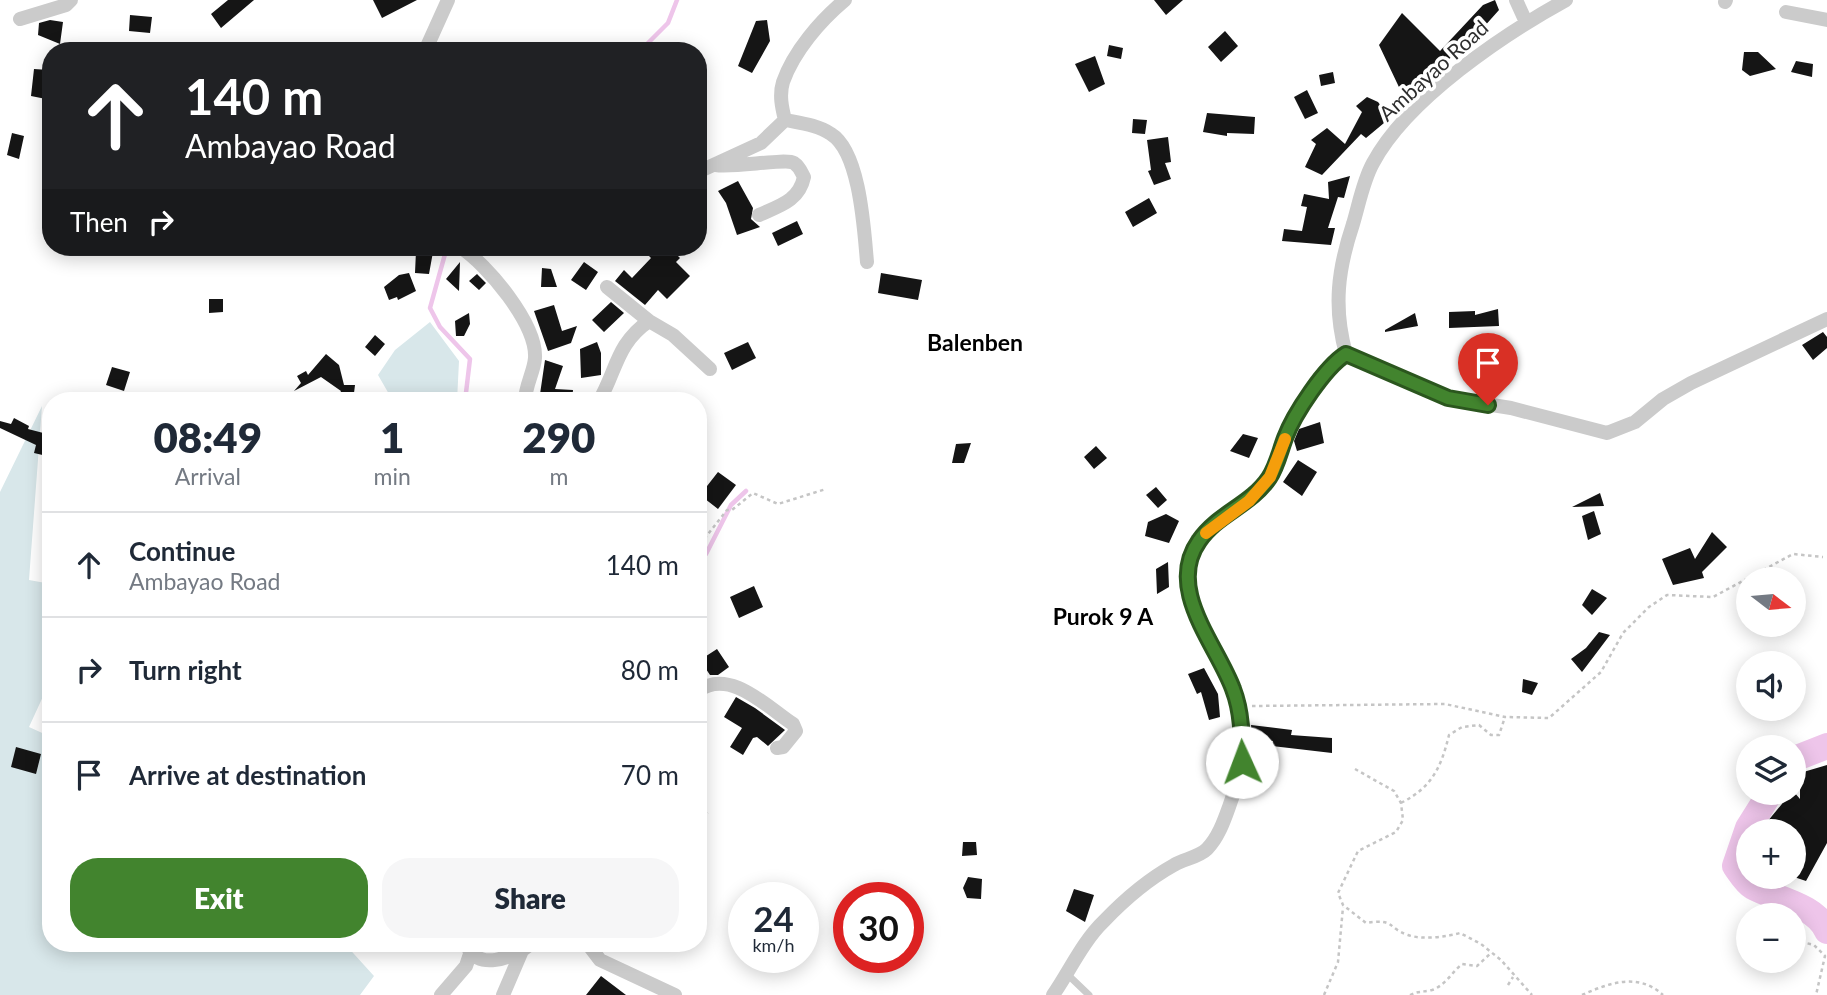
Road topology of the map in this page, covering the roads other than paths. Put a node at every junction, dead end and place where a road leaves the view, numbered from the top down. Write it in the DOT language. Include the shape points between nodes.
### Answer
graph roads {
  1 [pos="71,0"];
  2 [pos="448,0"];
  3 [pos="845,0"];
  4 [pos="1516,0"];
  5 [pos="1566,0"];
  6 [pos="1786,12"];
  7 [pos="20,19"];
  8 [pos="1827,20"];
  9 [pos="1526,22"];
  10 [pos="429,42"];
  11 [pos="785,120"];
  12 [pos="716,164"];
  13 [pos="707,168"];
  14 [pos="759,215"];
  15 [pos="474,256"];
  16 [pos="867,262"];
  17 [pos="607,287"];
  18 [pos="1827,319"];
  19 [pos="649,321"];
  20 [pos="1346,354"];
  21 [pos="710,369"];
  22 [pos="527,392"];
  23 [pos="603,392"];
  24 [pos="707,687"];
  25 [pos="777,748"];
  26 [pos="468,952"];
  27 [pos="470,952"];
  28 [pos="516,952"];
  29 [pos="525,952"];
  30 [pos="594,952"];
  31 [pos="1067,974"];
  32 [pos="441,995"];
  33 [pos="503,995"];
  34 [pos="675,995"];
  35 [pos="1053,995"];
  36 [pos="1089,995"];
  1 -- 7 [label="street"];
  2 -- 10 [label="street"];
  3 -- 11 [label="street" via="823,20 783,83"];
  4 -- 9 [label="street"];
  5 -- 9 [label="street, Ambayao Road"];
  6 -- 8 [label="street"];
  9 -- 20 [label="street, Ambayao Road" via="1407,117 1371,165 1337,276 1337,308"];
  11 -- 12 [label="street" via="761,143"];
  11 -- 16 [label="street" via="821,128 843,143 855,180"];
  12 -- 13 [label="street"];
  12 -- 14 [label="street" via="742,167 783,161 799,167 804,177 799,191 789,202"];
  15 -- 22 [label="street" via="507,293 531,338 535,359"];
  17 -- 19 [label="street"];
  18 -- 20 [label="street" via="1691,383 1634,422 1607,433 1511,408 1448,398"];
  19 -- 21 [label="street" via="673,335"];
  19 -- 23 [label="street" via="619,351"];
  20 -- 31 [label="street" via="1334,362 1295,416 1270,477 1249,501 1213,526 1191,556 1188,573 1199,619 1238,705 1242,762 1215,839 1205,851 1147,882 1122,903 1101,923"];
  24 -- 25 [label="street" via="736,685 793,724 796,731"];
  26 -- 32 [label="street" via="466,966"];
  27 -- 28 [label="street" via="477,960 490,961"];
  29 -- 33 [label="street"];
  30 -- 34 [label="street" via="600,960"];
  31 -- 35 [label="street"];
  31 -- 36 [label="lane"];
}
